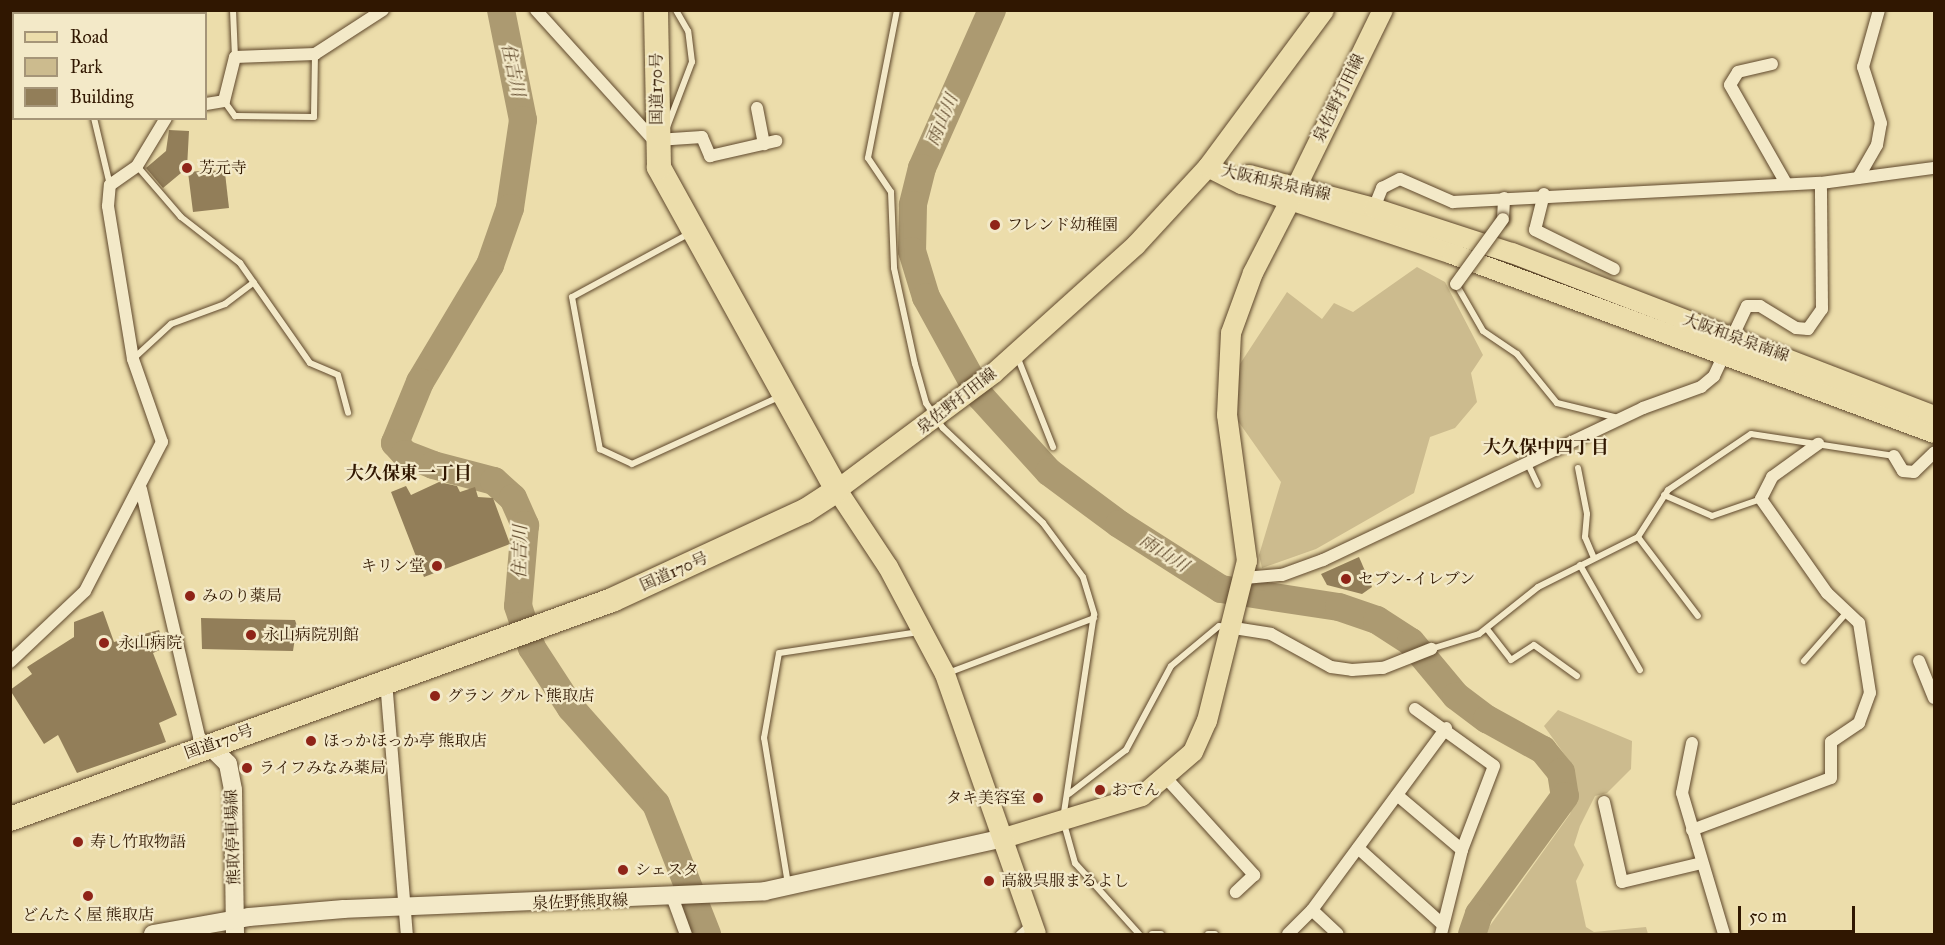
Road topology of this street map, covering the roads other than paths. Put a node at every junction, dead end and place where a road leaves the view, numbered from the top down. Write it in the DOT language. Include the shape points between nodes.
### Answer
graph roads {
  1 [pos="233,10"];
  2 [pos="383,10"];
  3 [pos="536,10"];
  4 [pos="656,10"];
  5 [pos="676,10"];
  6 [pos="897,10"];
  7 [pos="1324,10"];
  8 [pos="1383,10"];
  9 [pos="1879,10"];
  10 [pos="315,54"];
  11 [pos="235,57"];
  12 [pos="1772,64"];
  13 [pos="224,101"];
  14 [pos="207,104"];
  15 [pos="757,108"];
  16 [pos="94,120"];
  17 [pos="165,120"];
  18 [pos="657,142"];
  19 [pos="137,166"];
  20 [pos="1208,167"];
  21 [pos="1935,168"];
  22 [pos="1858,178"];
  23 [pos="1786,183"];
  24 [pos="1821,183"];
  25 [pos="110,184"];
  26 [pos="1293,194"];
  27 [pos="1544,194"];
  28 [pos="1504,198"];
  29 [pos="1374,208"];
  30 [pos="690,233"];
  31 [pos="1614,269"];
  32 [pos="254,282"];
  33 [pos="1456,284"];
  34 [pos="1727,345"];
  35 [pos="1015,354"];
  36 [pos="133,359"];
  37 [pos="782,395"];
  38 [pos="348,413"];
  39 [pos="1935,416"];
  40 [pos="935,418"];
  41 [pos="1621,419"];
  42 [pos="1935,433"];
  43 [pos="1818,444"];
  44 [pos="1053,447"];
  45 [pos="1935,453"];
  46 [pos="1894,456"];
  47 [pos="1528,464"];
  48 [pos="1578,468"];
  49 [pos="1538,485"];
  50 [pos="141,489"];
  51 [pos="837,490"];
  52 [pos="1664,495"];
  53 [pos="1761,499"];
  54 [pos="1638,537"];
  55 [pos="1594,558"];
  56 [pos="1580,565"];
  57 [pos="1243,582"];
  58 [pos="1850,609"];
  59 [pos="1698,616"];
  60 [pos="1094,618"];
  61 [pos="1236,619"];
  62 [pos="1487,629"];
  63 [pos="923,631"];
  64 [pos="1431,649"];
  65 [pos="1803,661"];
  66 [pos="10,662"];
  67 [pos="1919,662"];
  68 [pos="1640,670"];
  69 [pos="945,674"];
  70 [pos="1577,676"];
  71 [pos="386,681"];
  72 [pos="1935,698"];
  73 [pos="1415,709"];
  74 [pos="1446,728"];
  75 [pos="1692,744"];
  76 [pos="211,747"];
  77 [pos="1167,779"];
  78 [pos="1069,794"];
  79 [pos="1396,795"];
  80 [pos="1604,802"];
  81 [pos="10,819"];
  82 [pos="1063,820"];
  83 [pos="1692,830"];
  84 [pos="1004,838"];
  85 [pos="1358,848"];
  86 [pos="1462,850"];
  87 [pos="1702,863"];
  88 [pos="789,887"];
  89 [pos="1236,892"];
  90 [pos="676,899"];
  91 [pos="406,909"];
  92 [pos="1312,910"];
  93 [pos="235,927"];
  94 [pos="1441,929"];
  95 [pos="1029,930"];
  96 [pos="153,934"];
  97 [pos="407,934"];
  98 [pos="686,934"];
  99 [pos="1139,934"];
  100 [pos="1152,934"];
  101 [pos="1161,934"];
  102 [pos="1208,934"];
  103 [pos="1215,934"];
  104 [pos="1288,934"];
  105 [pos="1338,934"];
  106 [pos="1724,934"];
  1 -- 11 [label="lane"];
  2 -- 10 [label="street"];
  3 -- 18 [label="street"];
  4 -- 18 [label="highway, 国道170号"];
  5 -- 18 [label="lane" via="688,31 692,62 672,122"];
  6 -- 40 [label="lane" via="868,159 891,192 894,268 926,403"];
  7 -- 20 [label="main road, 泉佐野打田線"];
  8 -- 26 [label="main road, 泉佐野打田線"];
  9 -- 22 [label="street" via="1863,68 1881,123 1877,145"];
  10 -- 11 [label="street"];
  10 -- 13 [label="lane" via="314,117 235,116"];
  11 -- 13 [label="street"];
  12 -- 23 [label="street" via="1738,72 1730,85"];
  13 -- 14 [label="street"];
  15 -- 18 [label="street" via="770,143 710,156 702,137"];
  16 -- 25 [label="lane"];
  17 -- 19 [label="street"];
  18 -- 30 [label="highway, 国道170号" via="659,167"];
  19 -- 25 [label="street"];
  19 -- 32 [label="lane" via="180,217 240,263"];
  20 -- 26 [label="main road, 大阪和泉泉南線"];
  20 -- 35 [label="main road, 泉佐野打田線" via="1136,245"];
  21 -- 22 [label="street"];
  22 -- 24 [label="street"];
  23 -- 24 [label="street"];
  23 -- 27 [label="street"];
  24 -- 34 [label="street" via="1822,309 1816,322 1796,328 1760,306 1747,306"];
  25 -- 36 [label="street" via="116,280"];
  26 -- 29 [label="main road, 大阪和泉泉南線"];
  26 -- 34 [label="main road, 大阪和泉泉南線"];
  26 -- 57 [label="main road, 泉佐野打田線" via="1239,306 1226,369 1227,416 1244,516"];
  27 -- 28 [label="street"];
  27 -- 31 [label="street" via="1534,230"];
  28 -- 29 [label="street" via="1454,202 1400,179 1382,188"];
  28 -- 33 [label="street, bridge" via="1503,219"];
  29 -- 34 [label="main road, 大阪和泉泉南線" via="1512,252"];
  30 -- 37 [label="highway, 国道170号"];
  30 -- 37 [label="lane" via="572,297 600,450 632,464"];
  32 -- 36 [label="lane" via="225,304 171,324"];
  32 -- 38 [label="lane" via="310,363 338,375"];
  33 -- 41 [label="lane" via="1483,331 1517,354 1557,403"];
  34 -- 39 [label="main road, 大阪和泉泉南線"];
  34 -- 41 [label="street" via="1714,376 1701,387"];
  34 -- 42 [label="main road, 大阪和泉泉南線"];
  35 -- 40 [label="main road, 泉佐野打田線"];
  35 -- 44 [label="lane"];
  36 -- 50 [label="street" via="162,442"];
  37 -- 51 [label="highway, 国道170号"];
  40 -- 51 [label="main road, 泉佐野打田線"];
  40 -- 60 [label="lane" via="959,448 1043,523 1083,577"];
  41 -- 47 [label="street"];
  43 -- 46 [label="lane"];
  43 -- 52 [label="lane" via="1751,434"];
  43 -- 53 [label="street" via="1772,477"];
  45 -- 46 [label="street" via="1914,472 1903,471"];
  47 -- 49 [label="lane"];
  47 -- 57 [label="street" via="1323,560 1282,575"];
  48 -- 55 [label="lane" via="1587,514 1585,537"];
  50 -- 66 [label="street" via="85,591"];
  50 -- 76 [label="street" via="199,737"];
  51 -- 63 [label="main road"];
  51 -- 71 [label="highway, 国道170号" via="709,556 509,638"];
  52 -- 53 [label="lane" via="1712,516"];
  52 -- 54 [label="lane"];
  53 -- 58 [label="street" via="1827,593"];
  54 -- 55 [label="lane"];
  54 -- 59 [label="lane"];
  55 -- 56 [label="lane"];
  56 -- 62 [label="lane" via="1538,586"];
  56 -- 68 [label="lane"];
  57 -- 61 [label="main road, 泉佐野打田線"];
  58 -- 65 [label="lane"];
  58 -- 83 [label="street" via="1859,623 1870,693 1859,723 1831,742 1831,778"];
  60 -- 69 [label="lane"];
  60 -- 78 [label="lane"];
  61 -- 64 [label="street" via="1331,667 1383,668"];
  61 -- 77 [label="main road, 泉佐野打田線" via="1207,721 1193,752"];
  61 -- 78 [label="lane" via="1189,648 1155,693 1126,750"];
  62 -- 64 [label="lane"];
  62 -- 70 [label="lane" via="1511,660 1534,645"];
  63 -- 69 [label="main road"];
  63 -- 88 [label="lane" via="779,653 764,738"];
  67 -- 72 [label="street"];
  69 -- 84 [label="main road"];
  71 -- 76 [label="highway, 国道170号"];
  71 -- 91 [label="street"];
  73 -- 74 [label="street"];
  74 -- 79 [label="street"];
  74 -- 86 [label="street" via="1494,766"];
  75 -- 83 [label="street" via="1682,793"];
  76 -- 81 [label="highway, 国道170号"];
  76 -- 93 [label="main road, 熊取停車場線" via="228,764 233,790"];
  77 -- 82 [label="main road, 泉佐野打田線" via="1142,796"];
  77 -- 89 [label="street" via="1254,875"];
  78 -- 82 [label="lane"];
  79 -- 85 [label="street"];
  79 -- 86 [label="street"];
  80 -- 87 [label="street" via="1622,882"];
  82 -- 84 [label="main road, 泉佐野打田線"];
  82 -- 99 [label="lane" via="1075,863"];
  83 -- 87 [label="street"];
  84 -- 88 [label="main road, 泉佐野熊取線"];
  84 -- 95 [label="main road"];
  85 -- 92 [label="street"];
  85 -- 94 [label="street"];
  86 -- 94 [label="street"];
  87 -- 106 [label="street"];
  88 -- 90 [label="main road, 泉佐野熊取線"];
  90 -- 91 [label="main road, 泉佐野熊取線"];
  90 -- 98 [label="street"];
  91 -- 93 [label="main road, 泉佐野熊取線"];
  91 -- 97 [label="street"];
  92 -- 104 [label="street"];
  92 -- 105 [label="street"];
  93 -- 96 [label="main road, 泉佐野熊取線"];
  100 -- 101 [label="lane"];
  102 -- 103 [label="lane"];
}
